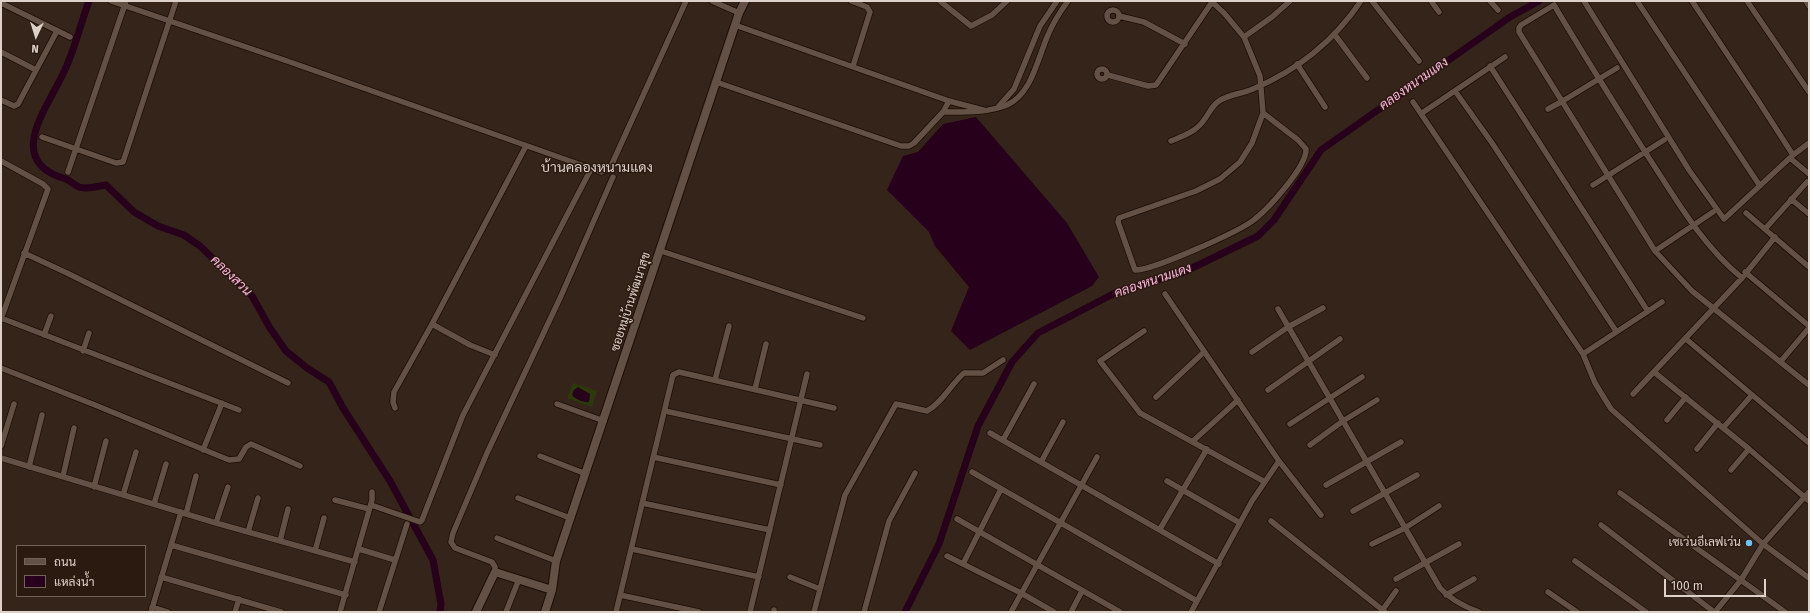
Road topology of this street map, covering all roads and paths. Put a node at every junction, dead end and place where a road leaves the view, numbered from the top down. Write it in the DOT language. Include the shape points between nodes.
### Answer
graph roads {
  1 [pos="111,1"];
  2 [pos="176,1"];
  3 [pos="686,1"];
  4 [pos="712,1"];
  5 [pos="745,1"];
  6 [pos="851,1"];
  7 [pos="940,1"];
  8 [pos="1007,1"];
  9 [pos="1057,1"];
  10 [pos="1068,1"];
  11 [pos="1212,1"];
  12 [pos="1290,1"];
  13 [pos="1361,1"];
  14 [pos="1372,1"];
  15 [pos="1431,1"];
  16 [pos="1490,1"];
  17 [pos="1584,1"];
  18 [pos="1637,1"];
  19 [pos="1692,1"];
  20 [pos="1747,1"];
  21 [pos="1806,1"];
  22 [pos="1,3"];
  23 [pos="125,3"];
  24 [pos="1809,6"];
  25 [pos="1498,10"];
  26 [pos="1439,12"];
  27 [pos="739,13"];
  28 [pos="1118,16"];
  29 [pos="169,22"];
  30 [pos="735,25"];
  31 [pos="57,31"];
  32 [pos="1335,35"];
  33 [pos="70,37"];
  34 [pos="1244,37"];
  35 [pos="1185,44"];
  36 [pos="1,52"];
  37 [pos="1505,57"];
  38 [pos="1419,61"];
  39 [pos="1297,64"];
  40 [pos="853,66"];
  41 [pos="1490,66"];
  42 [pos="1617,68"];
  43 [pos="36,70"];
  44 [pos="1108,75"];
  45 [pos="1367,78"];
  46 [pos="1598,79"];
  47 [pos="716,82"];
  48 [pos="1262,84"];
  49 [pos="1455,91"];
  50 [pos="1809,92"];
  51 [pos="1,100"];
  52 [pos="949,101"];
  53 [pos="1413,102"];
  54 [pos="1561,102"];
  55 [pos="998,107"];
  56 [pos="1325,107"];
  57 [pos="1548,109"];
  58 [pos="983,110"];
  59 [pos="943,112"];
  60 [pos="1263,113"];
  61 [pos="1422,113"];
  62 [pos="42,138"];
  63 [pos="1664,140"];
  64 [pos="1171,141"];
  65 [pos="1809,143"];
  66 [pos="526,146"];
  67 [pos="75,150"];
  68 [pos="1645,152"];
  69 [pos="1791,156"];
  70 [pos="1,161"];
  71 [pos="591,169"];
  72 [pos="68,172"];
  73 [pos="1809,174"];
  74 [pos="1607,176"];
  75 [pos="613,177"];
  76 [pos="1807,182"];
  77 [pos="1592,185"];
  78 [pos="1760,186"];
  79 [pos="1791,199"];
  80 [pos="1713,212"];
  81 [pos="1746,213"];
  82 [pos="1809,214"];
  83 [pos="1692,226"];
  84 [pos="1765,229"];
  85 [pos="1775,237"];
  86 [pos="660,251"];
  87 [pos="1655,251"];
  88 [pos="24,254"];
  89 [pos="1809,267"];
  90 [pos="1745,272"];
  91 [pos="1742,278"];
  92 [pos="1165,294"];
  93 [pos="1662,302"];
  94 [pos="1323,308"];
  95 [pos="1712,308"];
  96 [pos="1278,309"];
  97 [pos="1648,310"];
  98 [pos="51,316"];
  99 [pos="863,318"];
  100 [pos="1,319"];
  101 [pos="432,324"];
  102 [pos="729,326"];
  103 [pos="1288,327"];
  104 [pos="1809,327"];
  105 [pos="1144,331"];
  106 [pos="1616,331"];
  107 [pos="89,333"];
  108 [pos="44,335"];
  109 [pos="1340,339"];
  110 [pos="1686,339"];
  111 [pos="766,344"];
  112 [pos="83,351"];
  113 [pos="1204,352"];
  114 [pos="1252,352"];
  115 [pos="1583,354"];
  116 [pos="495,355"];
  117 [pos="1003,360"];
  118 [pos="1308,361"];
  119 [pos="1781,361"];
  120 [pos="1,368"];
  121 [pos="1654,372"];
  122 [pos="807,374"];
  123 [pos="1362,377"];
  124 [pos="715,380"];
  125 [pos="288,383"];
  126 [pos="1034,384"];
  127 [pos="1809,385"];
  128 [pos="755,389"];
  129 [pos="1268,390"];
  130 [pos="1633,394"];
  131 [pos="1752,395"];
  132 [pos="1156,397"];
  133 [pos="1686,398"];
  134 [pos="1330,399"];
  135 [pos="801,400"];
  136 [pos="1238,400"];
  137 [pos="1376,400"];
  138 [pos="222,403"];
  139 [pos="14,404"];
  140 [pos="557,404"];
  141 [pos="395,408"];
  142 [pos="834,408"];
  143 [pos="239,410"];
  144 [pos="665,411"];
  145 [pos="42,415"];
  146 [pos="604,420"];
  147 [pos="1667,420"];
  148 [pos="1343,421"];
  149 [pos="1063,422"];
  150 [pos="1718,423"];
  151 [pos="1290,424"];
  152 [pos="74,428"];
  153 [pos="1723,428"];
  154 [pos="990,433"];
  155 [pos="792,439"];
  156 [pos="1002,440"];
  157 [pos="106,441"];
  158 [pos="1193,441"];
  159 [pos="1401,442"];
  160 [pos="1809,443"];
  161 [pos="820,445"];
  162 [pos="1310,445"];
  163 [pos="1,446"];
  164 [pos="1207,449"];
  165 [pos="1697,449"];
  166 [pos="1749,449"];
  167 [pos="203,450"];
  168 [pos="136,452"];
  169 [pos="540,456"];
  170 [pos="1097,457"];
  171 [pos="1,458"];
  172 [pos="653,458"];
  173 [pos="1279,461"];
  174 [pos="1041,462"];
  175 [pos="1367,462"];
  176 [pos="166,464"];
  177 [pos="300,466"];
  178 [pos="29,467"];
  179 [pos="1731,470"];
  180 [pos="972,472"];
  181 [pos="585,473"];
  182 [pos="915,473"];
  183 [pos="1417,475"];
  184 [pos="62,476"];
  185 [pos="196,476"];
  186 [pos="1167,481"];
  187 [pos="1265,482"];
  188 [pos="781,485"];
  189 [pos="1081,485"];
  190 [pos="1326,485"];
  191 [pos="94,487"];
  192 [pos="228,487"];
  193 [pos="1001,489"];
  194 [pos="1183,490"];
  195 [pos="372,492"];
  196 [pos="1809,492"];
  197 [pos="1620,493"];
  198 [pos="1385,494"];
  199 [pos="123,495"];
  200 [pos="1804,497"];
  201 [pos="258,498"];
  202 [pos="518,498"];
  203 [pos="335,500"];
  204 [pos="1809,501"];
  205 [pos="642,503"];
  206 [pos="154,504"];
  207 [pos="1439,506"];
  208 [pos="370,507"];
  209 [pos="288,510"];
  210 [pos="1353,511"];
  211 [pos="183,513"];
  212 [pos="1321,515"];
  213 [pos="324,518"];
  214 [pos="570,518"];
  215 [pos="957,519"];
  216 [pos="1272,521"];
  217 [pos="1060,522"];
  218 [pos="216,523"];
  219 [pos="1240,523"];
  220 [pos="406,524"];
  221 [pos="1601,525"];
  222 [pos="1405,528"];
  223 [pos="1160,529"];
  224 [pos="770,530"];
  225 [pos="979,531"];
  226 [pos="248,532"];
  227 [pos="497,538"];
  228 [pos="280,542"];
  229 [pos="1372,544"];
  230 [pos="1459,544"];
  231 [pos="1763,544"];
  232 [pos="171,545"];
  233 [pos="359,549"];
  234 [pos="632,549"];
  235 [pos="315,551"];
  236 [pos="947,556"];
  237 [pos="395,560"];
  238 [pos="556,561"];
  239 [pos="1575,561"];
  240 [pos="355,562"];
  241 [pos="1425,562"];
  242 [pos="963,564"];
  243 [pos="1036,564"];
  244 [pos="1219,564"];
  245 [pos="495,572"];
  246 [pos="758,576"];
  247 [pos="162,577"];
  248 [pos="790,577"];
  249 [pos="1809,578"];
  250 [pos="518,579"];
  251 [pos="1396,579"];
  252 [pos="1474,579"];
  253 [pos="1741,580"];
  254 [pos="820,589"];
  255 [pos="552,590"];
  256 [pos="1082,590"];
  257 [pos="1396,591"];
  258 [pos="1548,592"];
  259 [pos="1021,593"];
  260 [pos="346,595"];
  261 [pos="620,595"];
  262 [pos="1446,595"];
  263 [pos="239,599"];
  264 [pos="1197,601"];
  265 [pos="152,610"];
  266 [pos="1382,611"];
  267 [pos="168,612"];
  268 [pos="235,612"];
  269 [pos="281,612"];
  270 [pos="340,612"];
  271 [pos="379,612"];
  272 [pos="476,612"];
  273 [pos="506,612"];
  274 [pos="545,612"];
  275 [pos="616,612"];
  276 [pos="699,612"];
  277 [pos="750,612"];
  278 [pos="814,612"];
  279 [pos="864,612"];
  280 [pos="1011,612"];
  281 [pos="1054,612"];
  282 [pos="1071,612"];
  283 [pos="1120,612"];
  284 [pos="1191,612"];
  285 [pos="1480,612"];
  286 [pos="1577,612"];
  287 [pos="1646,612"];
  288 [pos="1715,612"];
  289 [pos="1785,612"];
  1 -- 23 [label="street"];
  2 -- 29 [label="street"];
  3 -- 71 [label="street" via="611,166 601,172"];
  4 -- 27 [label="street"];
  5 -- 27 [label="street, ซอยหมู่บ้านพัฒนาสุข"];
  6 -- 40 [label="street" via="867,7 870,12"];
  7 -- 8 [label="street" via="971,26 992,15"];
  9 -- 55 [label="street" via="1040,26 1014,89"];
  10 -- 55 [label="street" via="1054,22 1025,88 1013,101"];
  11 -- 34 [label="street"];
  11 -- 35 [label="street"];
  12 -- 34 [label="street"];
  13 -- 32 [label="street"];
  14 -- 38 [label="street"];
  15 -- 26 [label="street"];
  16 -- 25 [label="street"];
  17 -- 78 [label="street" via="1689,170 1724,219"];
  18 -- 78 [label="street"];
  19 -- 69 [label="street" via="1759,102"];
  20 -- 50 [label="street"];
  21 -- 24 [label="street"];
  22 -- 31 [label="street"];
  23 -- 29 [label="street"];
  23 -- 67 [label="street"];
  27 -- 30 [label="street, ซอยหมู่บ้านพัฒนาสุข"];
  28 -- 35 [label="street" via="1144,22"];
  29 -- 66 [label="street"];
  29 -- 67 [label="street" via="123,162 116,163"];
  30 -- 40 [label="street"];
  30 -- 47 [label="street, ซอยหมู่บ้านพัฒนาสุข"];
  31 -- 33 [label="street"];
  31 -- 43 [label="street"];
  32 -- 39 [label="street"];
  32 -- 45 [label="street"];
  34 -- 48 [label="street"];
  35 -- 44 [label="street" via="1160,81 1153,86"];
  36 -- 43 [label="street"];
  37 -- 41 [label="street"];
  39 -- 48 [label="street"];
  39 -- 56 [label="street"];
  40 -- 52 [label="street"];
  41 -- 49 [label="street"];
  41 -- 97 [label="street"];
  42 -- 46 [label="street"];
  43 -- 51 [label="street" via="18,104 14,106"];
  46 -- 54 [label="street"];
  46 -- 54 [label="street" via="1554,5 1521,25 1519,32"];
  46 -- 68 [label="street"];
  47 -- 59 [label="street" via="900,146 914,143"];
  47 -- 86 [label="street, ซอยหมู่บ้านพัฒนาสุข"];
  48 -- 60 [label="street"];
  48 -- 64 [label="street" via="1219,101 1199,126"];
  49 -- 61 [label="street"];
  49 -- 106 [label="street"];
  52 -- 58 [label="street"];
  52 -- 59 [label="street"];
  53 -- 61 [label="street"];
  54 -- 57 [label="street"];
  54 -- 74 [label="street"];
  55 -- 58 [label="street"];
  58 -- 59 [label="street"];
  60 -- 60 [label="street" via="1243,159 1225,176 1196,191 1119,218 1118,222 1135,270 1155,265 1208,244 1255,220 1285,188 1305,159 1306,149"];
  61 -- 115 [label="street"];
  62 -- 67 [label="street"];
  63 -- 68 [label="street"];
  65 -- 69 [label="street"];
  66 -- 71 [label="street"];
  66 -- 101 [label="street"];
  67 -- 72 [label="street"];
  68 -- 74 [label="street"];
  68 -- 83 [label="street"];
  69 -- 73 [label="street"];
  69 -- 78 [label="street"];
  70 -- 88 [label="street" via="48,189"];
  71 -- 116 [label="street"];
  74 -- 77 [label="street"];
  74 -- 87 [label="street"];
  75 -- 245 [label="street" via="453,533 451,542 455,548 492,562"];
  76 -- 79 [label="street"];
  79 -- 82 [label="street"];
  79 -- 84 [label="street"];
  80 -- 83 [label="street"];
  81 -- 84 [label="street"];
  83 -- 87 [label="street"];
  83 -- 91 [label="street" via="1720,260"];
  84 -- 85 [label="street"];
  85 -- 89 [label="street"];
  85 -- 90 [label="street"];
  86 -- 99 [label="street"];
  86 -- 146 [label="street, ซอยหมู่บ้านพัฒนาสุข"];
  87 -- 95 [label="street" via="1692,291"];
  88 -- 100 [label="street"];
  88 -- 125 [label="street"];
  90 -- 91 [label="street"];
  90 -- 104 [label="street"];
  91 -- 95 [label="street"];
  92 -- 113 [label="street"];
  93 -- 97 [label="street"];
  94 -- 103 [label="street"];
  95 -- 110 [label="street"];
  95 -- 119 [label="street"];
  96 -- 103 [label="street"];
  97 -- 106 [label="street"];
  98 -- 108 [label="street"];
  100 -- 108 [label="street"];
  101 -- 116 [label="street" via="470,346"];
  101 -- 141 [label="street" via="394,392 392,402"];
  102 -- 124 [label="street"];
  103 -- 114 [label="street"];
  103 -- 118 [label="street"];
  104 -- 119 [label="street"];
  105 -- 158 [label="street" via="1100,359 1101,364 1140,413"];
  106 -- 115 [label="street"];
  107 -- 112 [label="street"];
  108 -- 112 [label="street"];
  109 -- 118 [label="street"];
  110 -- 121 [label="street"];
  110 -- 131 [label="street"];
  111 -- 128 [label="street"];
  112 -- 138 [label="street"];
  113 -- 132 [label="street"];
  113 -- 136 [label="street"];
  115 -- 231 [label="street" via="1595,383 1611,409"];
  116 -- 208 [label="street" via="463,415 420,522"];
  117 -- 254 [label="street" via="983,373 964,373 939,402 927,411 896,404 846,495"];
  118 -- 129 [label="street"];
  118 -- 134 [label="street"];
  119 -- 127 [label="street"];
  120 -- 167 [label="street"];
  121 -- 130 [label="street"];
  121 -- 133 [label="street"];
  122 -- 135 [label="street"];
  123 -- 134 [label="street"];
  124 -- 128 [label="street"];
  124 -- 144 [label="street" via="676,373 672,378"];
  126 -- 156 [label="street"];
  128 -- 135 [label="street"];
  131 -- 153 [label="street"];
  131 -- 160 [label="street"];
  133 -- 147 [label="street"];
  133 -- 150 [label="street"];
  134 -- 148 [label="street"];
  134 -- 151 [label="street"];
  135 -- 142 [label="street"];
  135 -- 155 [label="street"];
  136 -- 158 [label="street"];
  136 -- 173 [label="street"];
  137 -- 148 [label="street"];
  138 -- 143 [label="street"];
  138 -- 167 [label="street"];
  139 -- 163 [label="street"];
  140 -- 146 [label="street"];
  144 -- 155 [label="street"];
  144 -- 172 [label="street"];
  145 -- 178 [label="street"];
  146 -- 181 [label="street, ซอยหมู่บ้านพัฒนาสุข"];
  148 -- 162 [label="street"];
  148 -- 175 [label="street"];
  149 -- 174 [label="street"];
  150 -- 153 [label="street"];
  150 -- 165 [label="street"];
  152 -- 184 [label="street"];
  153 -- 166 [label="street"];
  154 -- 156 [label="street"];
  155 -- 161 [label="street"];
  155 -- 188 [label="street"];
  156 -- 174 [label="street"];
  157 -- 191 [label="street"];
  158 -- 164 [label="street"];
  159 -- 175 [label="street"];
  164 -- 187 [label="street"];
  164 -- 194 [label="street"];
  166 -- 179 [label="street"];
  166 -- 200 [label="street"];
  167 -- 177 [label="street" via="236,461 247,446 254,445"];
  168 -- 199 [label="street"];
  169 -- 181 [label="street"];
  170 -- 189 [label="street"];
  171 -- 178 [label="street"];
  172 -- 188 [label="street"];
  172 -- 205 [label="street"];
  173 -- 187 [label="street"];
  173 -- 212 [label="street"];
  174 -- 189 [label="street"];
  175 -- 190 [label="street"];
  175 -- 198 [label="street"];
  176 -- 206 [label="street"];
  178 -- 184 [label="street"];
  180 -- 193 [label="street"];
  181 -- 214 [label="street, ซอยหมู่บ้านพัฒนาสุข"];
  182 -- 279 [label="street" via="888,521"];
  183 -- 198 [label="street"];
  184 -- 191 [label="street"];
  185 -- 211 [label="street"];
  186 -- 194 [label="street"];
  187 -- 219 [label="street"];
  188 -- 224 [label="street"];
  189 -- 217 [label="street"];
  189 -- 223 [label="street"];
  191 -- 199 [label="street"];
  192 -- 218 [label="street"];
  193 -- 217 [label="street"];
  193 -- 225 [label="street"];
  194 -- 219 [label="street"];
  194 -- 223 [label="street"];
  195 -- 208 [label="street"];
  196 -- 200 [label="street"];
  197 -- 253 [label="street"];
  198 -- 210 [label="street"];
  198 -- 222 [label="street"];
  199 -- 206 [label="street"];
  200 -- 204 [label="street"];
  200 -- 231 [label="street"];
  201 -- 226 [label="street"];
  202 -- 214 [label="street"];
  203 -- 208 [label="street"];
  205 -- 224 [label="street"];
  205 -- 234 [label="street"];
  206 -- 211 [label="street"];
  207 -- 222 [label="street"];
  208 -- 233 [label="street"];
  209 -- 228 [label="street"];
  211 -- 218 [label="street"];
  211 -- 232 [label="street"];
  213 -- 235 [label="street"];
  214 -- 238 [label="street, ซอยหมู่บ้านพัฒนาสุข"];
  215 -- 225 [label="street"];
  216 -- 266 [label="street"];
  217 -- 243 [label="street"];
  217 -- 264 [label="street"];
  218 -- 226 [label="street"];
  219 -- 244 [label="street"];
  220 -- 237 [label="street"];
  221 -- 288 [label="street"];
  222 -- 229 [label="street"];
  222 -- 241 [label="street"];
  223 -- 244 [label="street"];
  224 -- 246 [label="street"];
  225 -- 242 [label="street"];
  225 -- 243 [label="street"];
  226 -- 228 [label="street"];
  227 -- 238 [label="street"];
  228 -- 235 [label="street"];
  230 -- 241 [label="street"];
  231 -- 249 [label="street"];
  231 -- 253 [label="street"];
  232 -- 247 [label="street"];
  232 -- 260 [label="street"];
  233 -- 237 [label="street"];
  233 -- 240 [label="street"];
  234 -- 246 [label="street"];
  234 -- 261 [label="street"];
  235 -- 240 [label="street"];
  236 -- 242 [label="street"];
  237 -- 271 [label="street"];
  238 -- 255 [label="street, ซอยหมู่บ้านพัฒนาสุข"];
  239 -- 287 [label="street"];
  240 -- 260 [label="street"];
  241 -- 251 [label="street"];
  241 -- 262 [label="street"];
  242 -- 259 [label="street"];
  243 -- 256 [label="street"];
  243 -- 259 [label="street"];
  244 -- 264 [label="street"];
  245 -- 250 [label="street"];
  245 -- 272 [label="street"];
  246 -- 277 [label="street"];
  247 -- 263 [label="street"];
  247 -- 265 [label="street"];
  248 -- 254 [label="street"];
  250 -- 255 [label="street"];
  250 -- 273 [label="street"];
  252 -- 262 [label="street"];
  253 -- 288 [label="street"];
  253 -- 289 [label="street"];
  254 -- 278 [label="street"];
  255 -- 274 [label="street, ซอยหมู่บ้านพัฒนาสุข"];
  256 -- 282 [label="street"];
  256 -- 283 [label="street"];
  257 -- 266 [label="street"];
  258 -- 286 [label="street"];
  259 -- 280 [label="street"];
  259 -- 281 [label="street"];
  260 -- 270 [label="street"];
  261 -- 275 [label="street"];
  261 -- 276 [label="street"];
  262 -- 285 [label="street" via="1467,608"];
  263 -- 268 [label="street"];
  263 -- 269 [label="street"];
  264 -- 284 [label="street"];
  265 -- 267 [label="street"];
}
